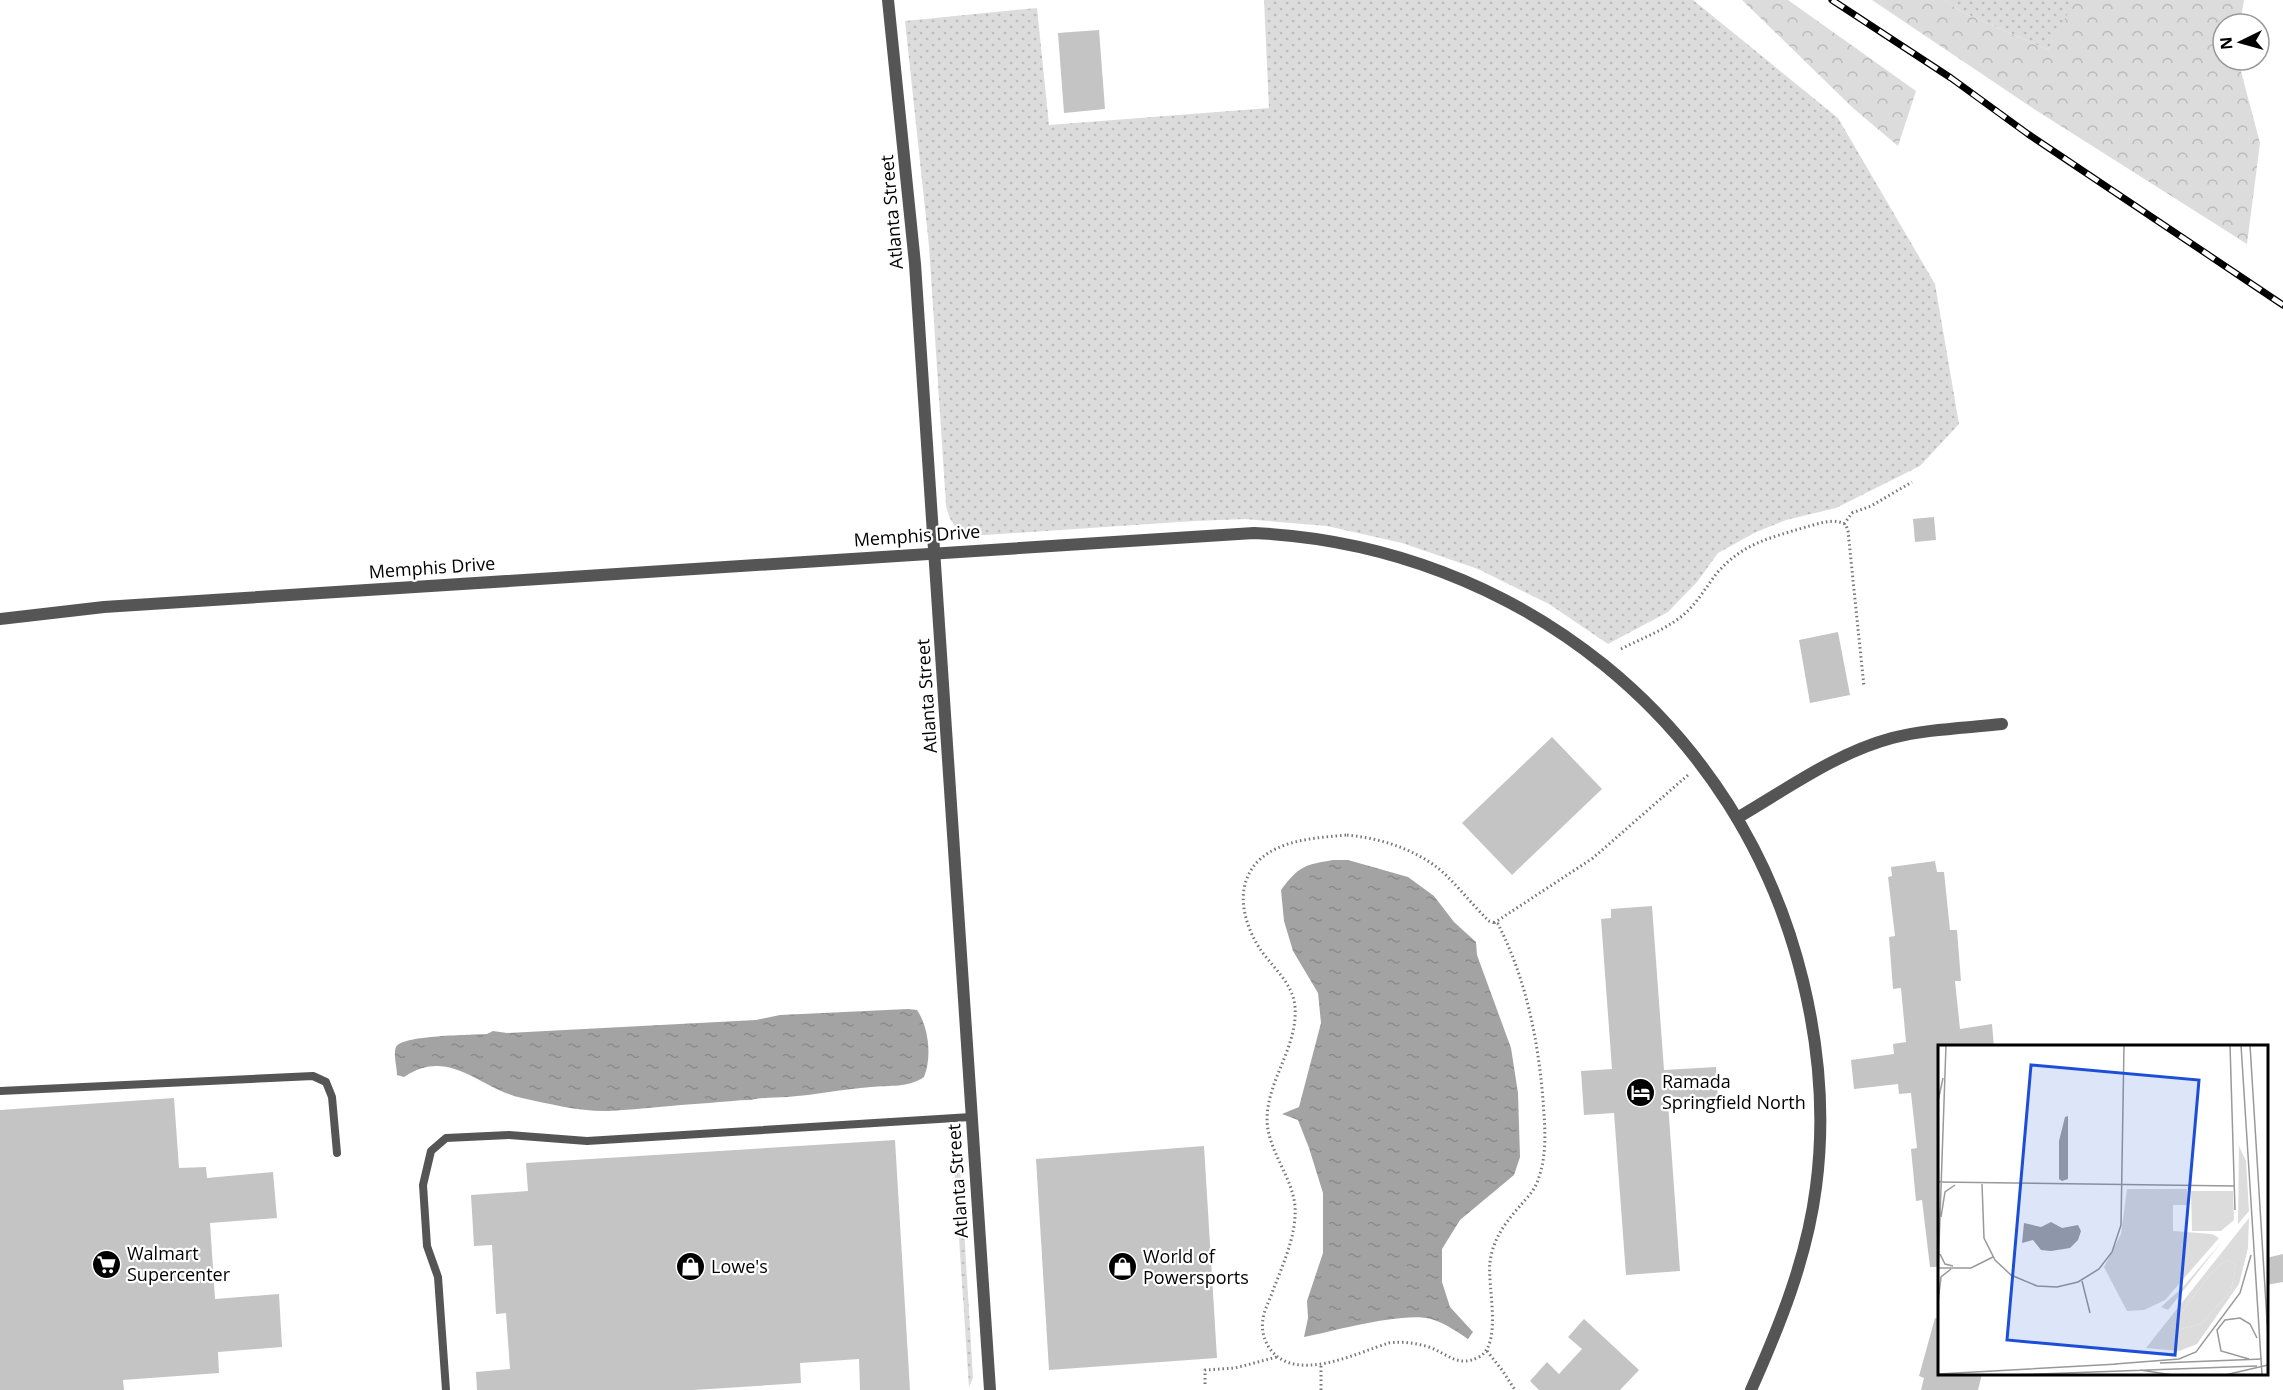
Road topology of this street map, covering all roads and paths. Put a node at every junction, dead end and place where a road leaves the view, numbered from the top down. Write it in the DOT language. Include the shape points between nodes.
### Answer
graph roads {
  1 [pos="888,0"];
  2 [pos="1912,482"];
  3 [pos="1844,524"];
  4 [pos="935,553"];
  5 [pos="0,619"];
  6 [pos="1621,649"];
  7 [pos="1864,687"];
  8 [pos="2002,724"];
  9 [pos="1688,774"];
  10 [pos="1737,818"];
  11 [pos="1494,923"];
  12 [pos="0,1091"];
  13 [pos="971,1117"];
  14 [pos="337,1153"];
  15 [pos="1486,1351"];
  16 [pos="1277,1357"];
  17 [pos="1321,1364"];
  18 [pos="1204,1384"];
  19 [pos="446,1390"];
  20 [pos="990,1390"];
  21 [pos="1321,1390"];
  22 [pos="1515,1390"];
  23 [pos="1751,1390"];
  1 -- 4 [label="street, Atlanta Street" via="915,264"];
  2 -- 3 [label="path" via="1852,513"];
  3 -- 6 [label="path" via="1831,521 1812,525 1744,548 1683,616"];
  3 -- 7 [label="path" via="1848,531"];
  4 -- 5 [label="street, Memphis Drive" via="104,607"];
  4 -- 10 [label="street, Memphis Drive" via="1254,533 1297,535 1433,568 1513,604 1596,658 1667,724 1698,760"];
  4 -- 13 [label="street, Atlanta Street"];
  8 -- 10 [label="street" via="1903,736 1870,745 1835,759"];
  9 -- 11 [label="path" via="1593,858"];
  10 -- 23 [label="street, Memphis Drive" via="1781,906 1798,959 1814,1039 1819,1106 1816,1187 1806,1241 1790,1296"];
  11 -- 15 [label="path" via="1507,941 1535,1030 1545,1142 1544,1163 1535,1187 1508,1219 1493,1248 1489,1278 1492,1338"];
  11 -- 16 [label="path" via="1433,865 1379,839 1347,836 1297,842 1267,854 1248,872 1243,892 1247,922 1259,948 1286,981 1295,1004 1293,1031 1268,1104 1269,1134 1295,1206 1292,1237 1263,1317 1263,1334"];
  12 -- 14 [label="lane" via="313,1076 326,1082 332,1097"];
  13 -- 19 [label="lane" via="587,1141 509,1135 446,1138 431,1151 423,1185 427,1246 438,1277"];
  13 -- 20 [label="street, Atlanta Street"];
  15 -- 17 [label="path" via="1461,1362 1431,1348 1401,1342"];
  15 -- 22 [label="path"];
  16 -- 17 [label="path" via="1291,1365"];
  16 -- 18 [label="path" via="1235,1368 1205,1370"];
  17 -- 21 [label="path"];
}
